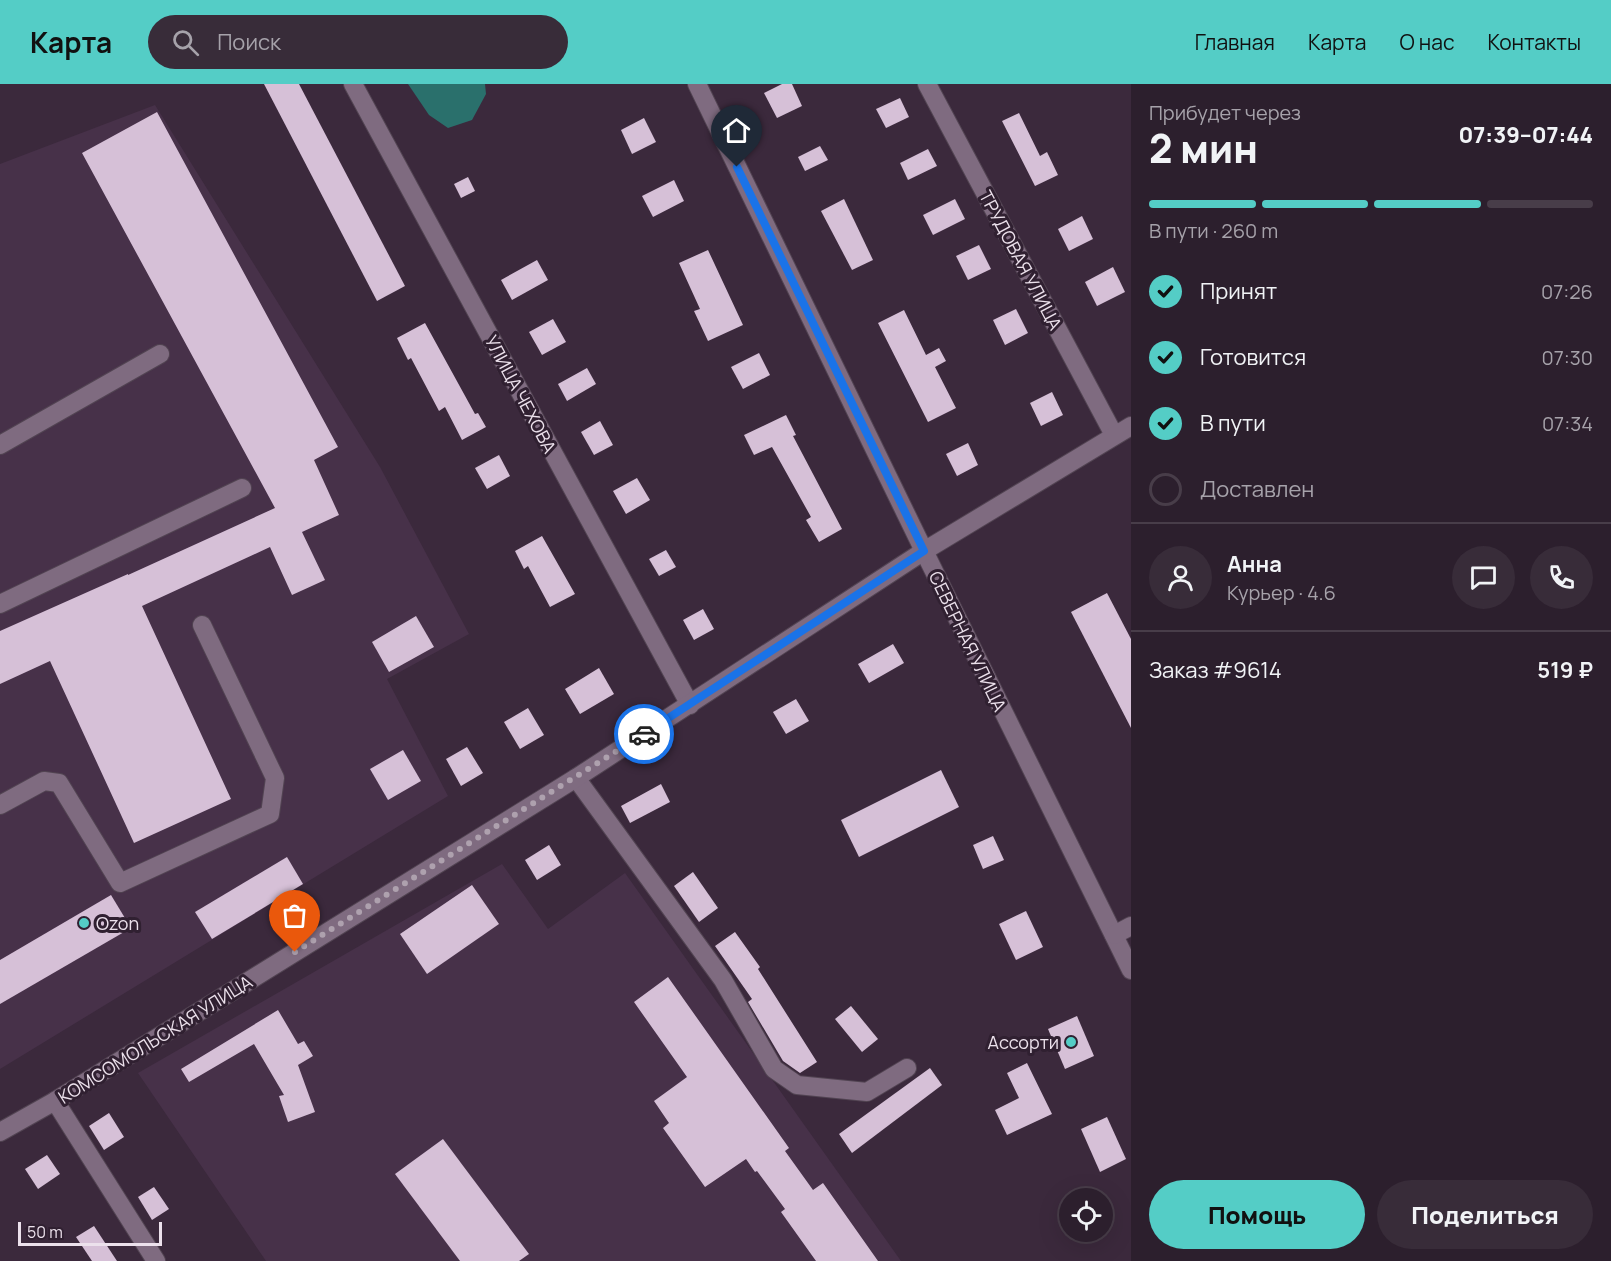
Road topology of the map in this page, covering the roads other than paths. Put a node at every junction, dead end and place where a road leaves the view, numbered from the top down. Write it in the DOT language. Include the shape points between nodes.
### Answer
graph roads {
  1 [pos="353,84"];
  2 [pos="696,84"];
  3 [pos="927,84"];
  4 [pos="160,354"];
  5 [pos="1131,426"];
  6 [pos="1114,435"];
  7 [pos="0,445"];
  8 [pos="242,488"];
  9 [pos="924,551"];
  10 [pos="0,604"];
  11 [pos="202,625"];
  12 [pos="690,705"];
  13 [pos="576,778"];
  14 [pos="0,805"];
  15 [pos="1131,926"];
  16 [pos="1114,935"];
  17 [pos="1131,970"];
  18 [pos="907,1068"];
  19 [pos="55,1101"];
  20 [pos="0,1132"];
  21 [pos="156,1261"];
  1 -- 12 [label="street, УЛИЦА ЧЕХОВА"];
  2 -- 9 [label="street, СЕВЕРНАЯ УЛИЦА"];
  3 -- 6 [label="street, ТРУДОВАЯ УЛИЦА"];
  4 -- 7 [label="street"];
  5 -- 6 [label="street, КОМСОМОЛЬСКАЯ УЛИЦА"];
  6 -- 9 [label="street, КОМСОМОЛЬСКАЯ УЛИЦА"];
  8 -- 10 [label="street"];
  9 -- 12 [label="street, КОМСОМОЛЬСКАЯ УЛИЦА"];
  9 -- 16 [label="street, СЕВЕРНАЯ УЛИЦА"];
  11 -- 14 [label="street" via="275,778 270,814 120,883 59,783 44,781"];
  12 -- 13 [label="street, КОМСОМОЛЬСКАЯ УЛИЦА"];
  13 -- 18 [label="street" via="723,980 774,1069 797,1085 867,1092"];
  13 -- 19 [label="street, КОМСОМОЛЬСКАЯ УЛИЦА"];
  15 -- 16 [label="street"];
  16 -- 17 [label="street, СЕВЕРНАЯ УЛИЦА"];
  19 -- 20 [label="street, КОМСОМОЛЬСКАЯ УЛИЦА"];
  19 -- 21 [label="street"];
}
